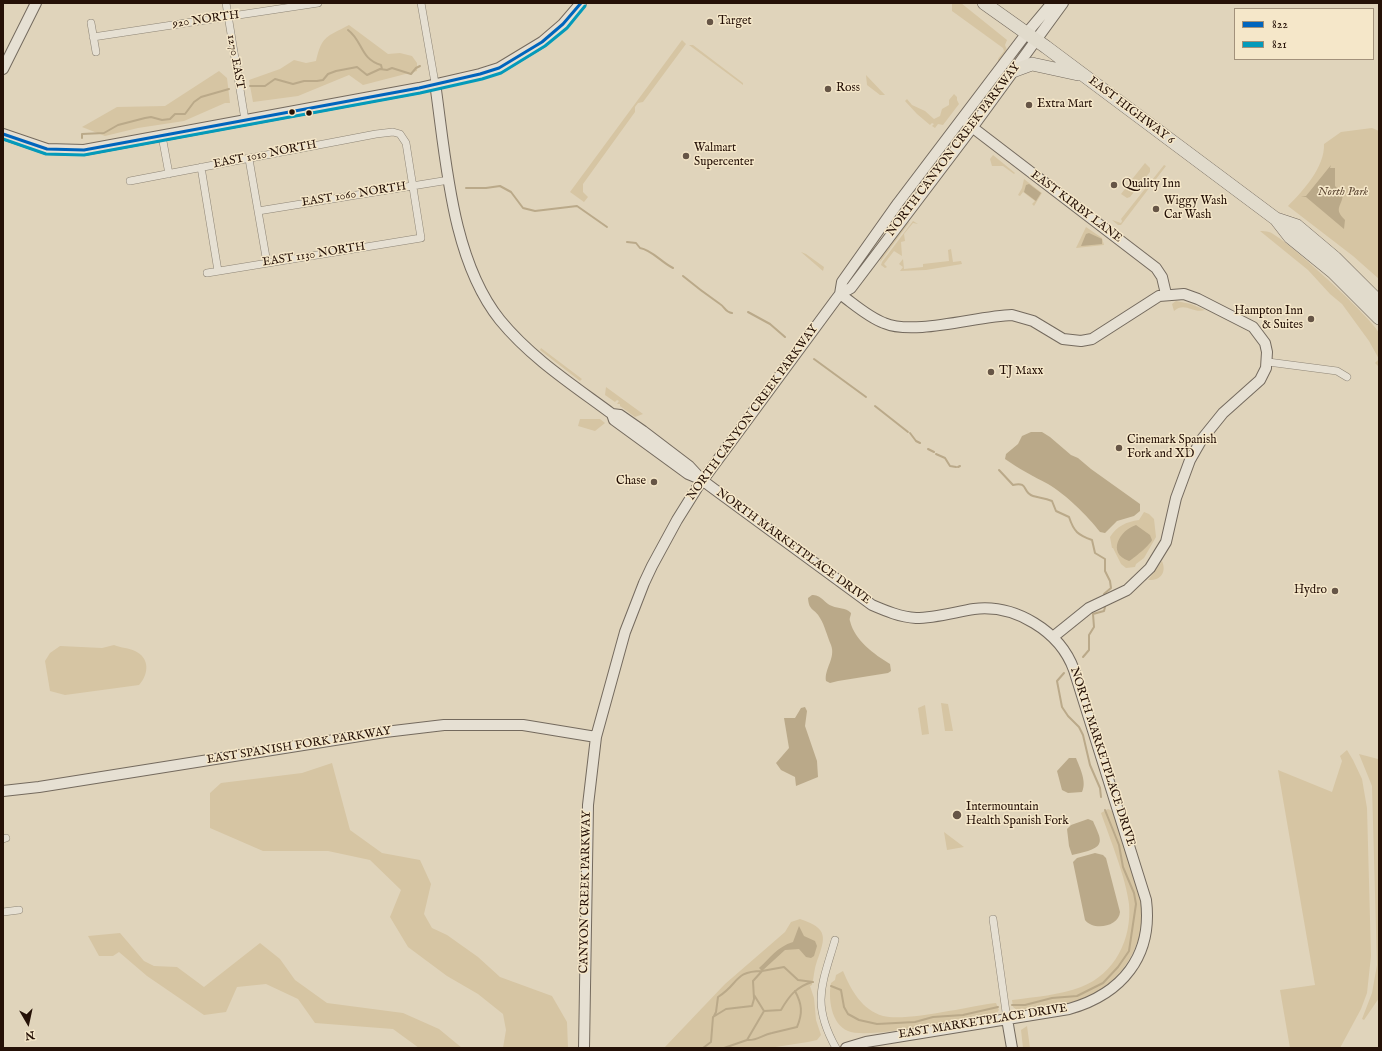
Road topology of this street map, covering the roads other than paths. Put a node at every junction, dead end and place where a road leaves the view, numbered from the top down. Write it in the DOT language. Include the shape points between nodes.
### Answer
graph roads {
  1 [pos="36,3"];
  2 [pos="226,3"];
  3 [pos="318,3"];
  4 [pos="421,3"];
  5 [pos="581,3"];
  6 [pos="984,3"];
  7 [pos="1052,3"];
  8 [pos="1063,3"];
  9 [pos="228,17"];
  10 [pos="91,23"];
  11 [pos="93,37"];
  12 [pos="1032,37"];
  13 [pos="96,52"];
  14 [pos="3,70"];
  15 [pos="1013,72"];
  16 [pos="1084,76"];
  17 [pos="435,83"];
  18 [pos="984,90"];
  19 [pos="245,120"];
  20 [pos="972,128"];
  21 [pos="3,134"];
  22 [pos="162,136"];
  23 [pos="944,143"];
  24 [pos="249,159"];
  25 [pos="201,168"];
  26 [pos="169,174"];
  27 [pos="449,180"];
  28 [pos="932,180"];
  29 [pos="130,181"];
  30 [pos="413,186"];
  31 [pos="258,211"];
  32 [pos="1276,219"];
  33 [pos="1335,258"];
  34 [pos="267,263"];
  35 [pos="218,271"];
  36 [pos="207,273"];
  37 [pos="1379,288"];
  38 [pos="840,294"];
  39 [pos="1166,294"];
  40 [pos="1379,302"];
  41 [pos="1379,318"];
  42 [pos="1268,362"];
  43 [pos="1347,377"];
  44 [pos="612,414"];
  45 [pos="702,480"];
  46 [pos="1053,637"];
  47 [pos="596,737"];
  48 [pos="3,790"];
  49 [pos="19,910"];
  50 [pos="3,912"];
  51 [pos="993,919"];
  52 [pos="835,940"];
  53 [pos="1116,986"];
  54 [pos="1007,1019"];
  55 [pos="584,1048"];
  56 [pos="836,1048"];
  57 [pos="846,1048"];
  58 [pos="1012,1048"];
  1 -- 14 [label="street"];
  2 -- 9 [label="street, 1270 EAST"];
  3 -- 9 [label="street, 920 NORTH"];
  4 -- 17 [label="street, NORTH MARKETPLACE DRIVE"];
  5 -- 17 [label="street" via="555,31 512,61 480,74"];
  6 -- 12 [label="highway, EAST HIGHWAY 6"];
  7 -- 12 [label="street"];
  8 -- 12 [label="street"];
  9 -- 11 [label="street, 920 NORTH"];
  9 -- 19 [label="street, 1270 EAST"];
  10 -- 11 [label="street"];
  11 -- 13 [label="street"];
  12 -- 15 [label="street, NORTH CANYON CREEK PARKWAY"];
  12 -- 16 [label="highway, EAST HIGHWAY 6"];
  12 -- 18 [label="street, NORTH CANYON CREEK PARKWAY"];
  15 -- 16 [label="highway" via="1032,64"];
  15 -- 20 [label="street, NORTH CANYON CREEK PARKWAY"];
  16 -- 32 [label="highway, EAST HIGHWAY 6"];
  17 -- 19 [label="street"];
  17 -- 27 [label="street, NORTH MARKETPLACE DRIVE"];
  18 -- 20 [label="street" via="983,100 968,121"];
  18 -- 23 [label="street, NORTH CANYON CREEK PARKWAY"];
  19 -- 22 [label="street"];
  20 -- 28 [label="street, NORTH CANYON CREEK PARKWAY"];
  20 -- 39 [label="street, EAST KIRBY LANE" via="1156,268 1162,277"];
  21 -- 22 [label="street" via="35,146 60,151 84,150"];
  22 -- 26 [label="street"];
  23 -- 28 [label="street" via="946,150 932,172"];
  23 -- 38 [label="street, NORTH CANYON CREEK PARKWAY" via="842,282"];
  24 -- 25 [label="street, EAST 1010 NORTH"];
  24 -- 30 [label="street, EAST 1010 NORTH" via="393,132 400,134 406,143"];
  24 -- 31 [label="street"];
  25 -- 26 [label="street, EAST 1010 NORTH"];
  25 -- 35 [label="street"];
  26 -- 29 [label="street, EAST 1010 NORTH"];
  27 -- 30 [label="street, EAST 1060 NORTH"];
  27 -- 44 [label="street, NORTH MARKETPLACE DRIVE" via="465,252 480,288 500,320 541,361"];
  28 -- 38 [label="street, NORTH CANYON CREEK PARKWAY" via="851,288"];
  30 -- 31 [label="street, EAST 1060 NORTH"];
  30 -- 34 [label="street, EAST 1130 NORTH" via="422,238"];
  31 -- 34 [label="street"];
  32 -- 33 [label="highway, EAST HIGHWAY 6" via="1297,226"];
  32 -- 41 [label="highway, EAST HIGHWAY 6" via="1290,237 1333,272"];
  33 -- 37 [label="highway" via="1351,264"];
  33 -- 40 [label="highway, EAST HIGHWAY 6"];
  34 -- 35 [label="street, EAST 1130 NORTH"];
  35 -- 36 [label="street, EAST 1130 NORTH"];
  38 -- 39 [label="street" via="874,318 893,326 913,328 1012,315 1025,318 1056,336 1072,341 1092,339 1151,300"];
  38 -- 45 [label="street, NORTH CANYON CREEK PARKWAY"];
  39 -- 42 [label="street" via="1184,294 1247,322 1260,334 1265,343"];
  42 -- 43 [label="street" via="1337,371"];
  42 -- 46 [label="street" via="1257,384 1224,412 1202,439 1190,460 1176,498 1166,542 1150,568 1127,590 1089,608"];
  44 -- 45 [label="street, NORTH MARKETPLACE DRIVE" via="620,415 643,431 692,468"];
  44 -- 45 [label="street, NORTH MARKETPLACE DRIVE" via="614,420 641,440 688,474"];
  45 -- 46 [label="street, NORTH MARKETPLACE DRIVE" via="856,593 885,611 916,618 974,610 998,610 1031,621"];
  45 -- 47 [label="street, NORTH CANYON CREEK PARKWAY" via="677,520 644,583 626,632"];
  46 -- 53 [label="street, NORTH MARKETPLACE DRIVE" via="1068,656 1074,670 1146,900 1148,919 1144,943 1132,966"];
  47 -- 48 [label="street, EAST SPANISH FORK PARKWAY" via="523,725 444,724 39,787"];
  47 -- 55 [label="street, CANYON CREEK PARKWAY" via="587,818"];
  49 -- 50 [label="street"];
  51 -- 54 [label="street"];
  52 -- 56 [label="street" via="824,973 820,1002 824,1023"];
  53 -- 54 [label="street, EAST MARKETPLACE DRIVE" via="1097,999 1081,1005"];
  54 -- 57 [label="street, EAST MARKETPLACE DRIVE" via="866,1042"];
  54 -- 58 [label="street"];
}
